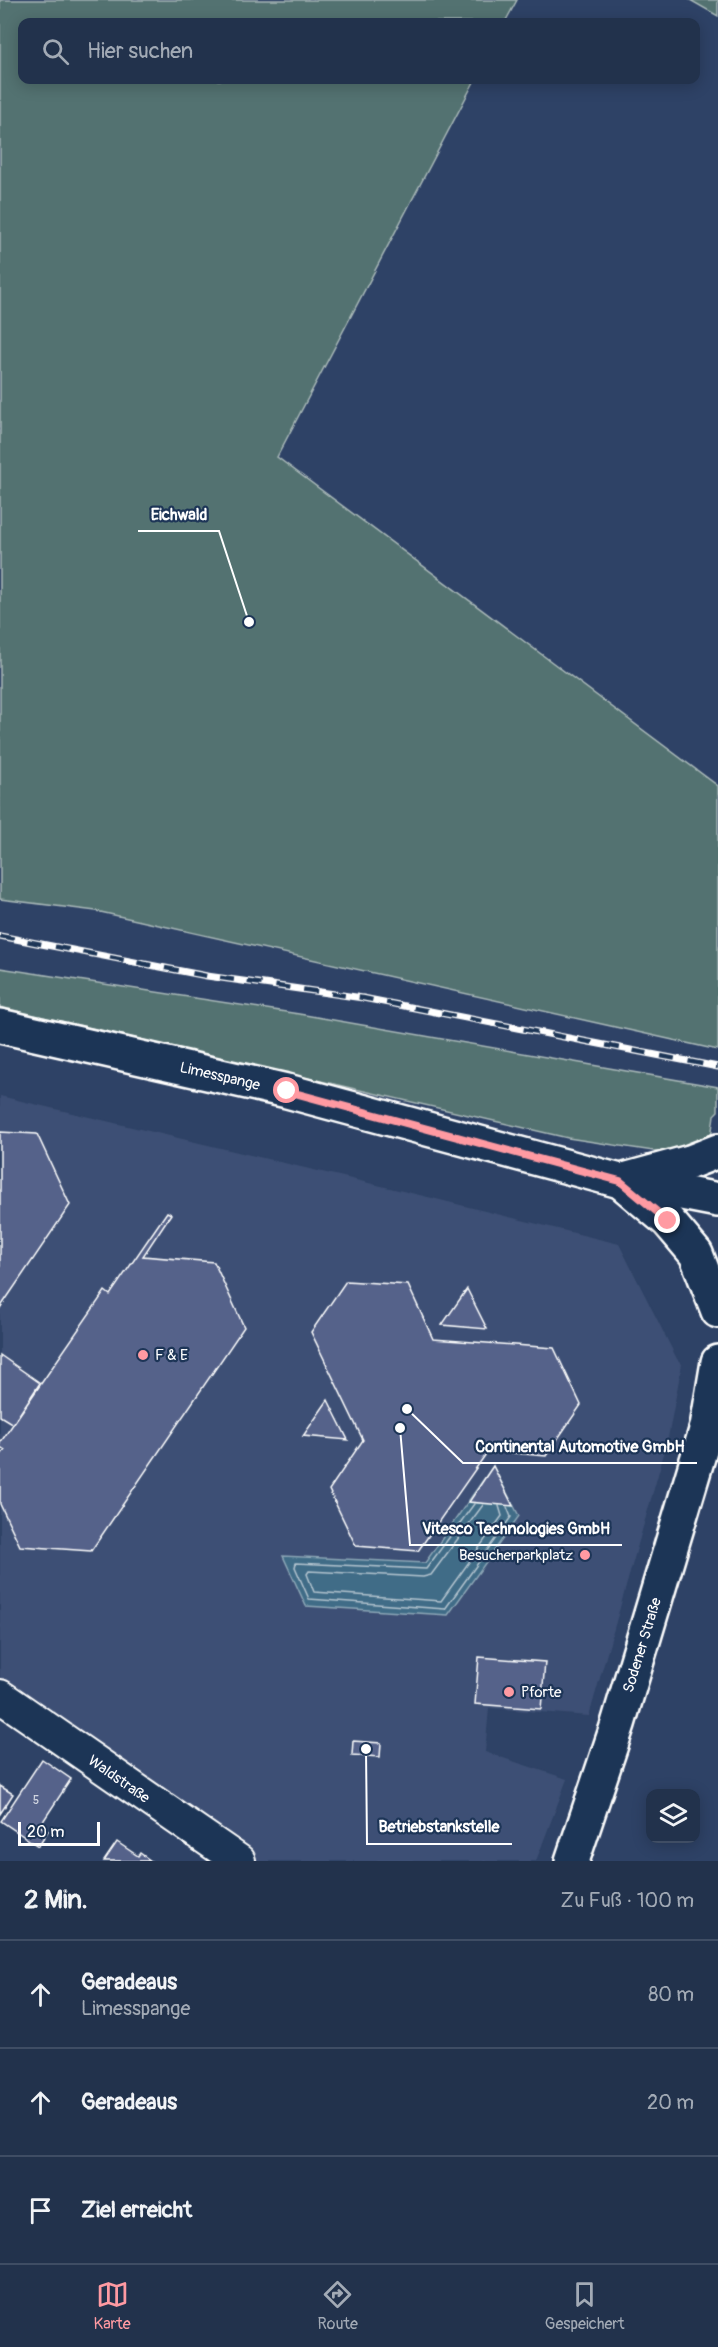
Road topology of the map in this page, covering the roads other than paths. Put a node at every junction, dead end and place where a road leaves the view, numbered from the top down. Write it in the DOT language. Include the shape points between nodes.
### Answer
graph roads {
  1 [pos="0,1026"];
  2 [pos="718,1151"];
  3 [pos="620,1181"];
  4 [pos="718,1200"];
  5 [pos="718,1311"];
  6 [pos="718,1362"];
  7 [pos="712,1416"];
  8 [pos="0,1696"];
  9 [pos="239,1861"];
  10 [pos="572,1861"];
  1 -- 3 [label="main road, Limesspange" via="287,1091"];
  2 -- 3 [label="main road"];
  3 -- 4 [label="main road, Limesspange"];
  3 -- 5 [label="main road" via="668,1221 696,1254"];
  6 -- 7 [label="main road, Sodener Straße"];
  7 -- 10 [label="main road, Sodener Straße"];
  8 -- 9 [label="street, Waldstraße"];
}
